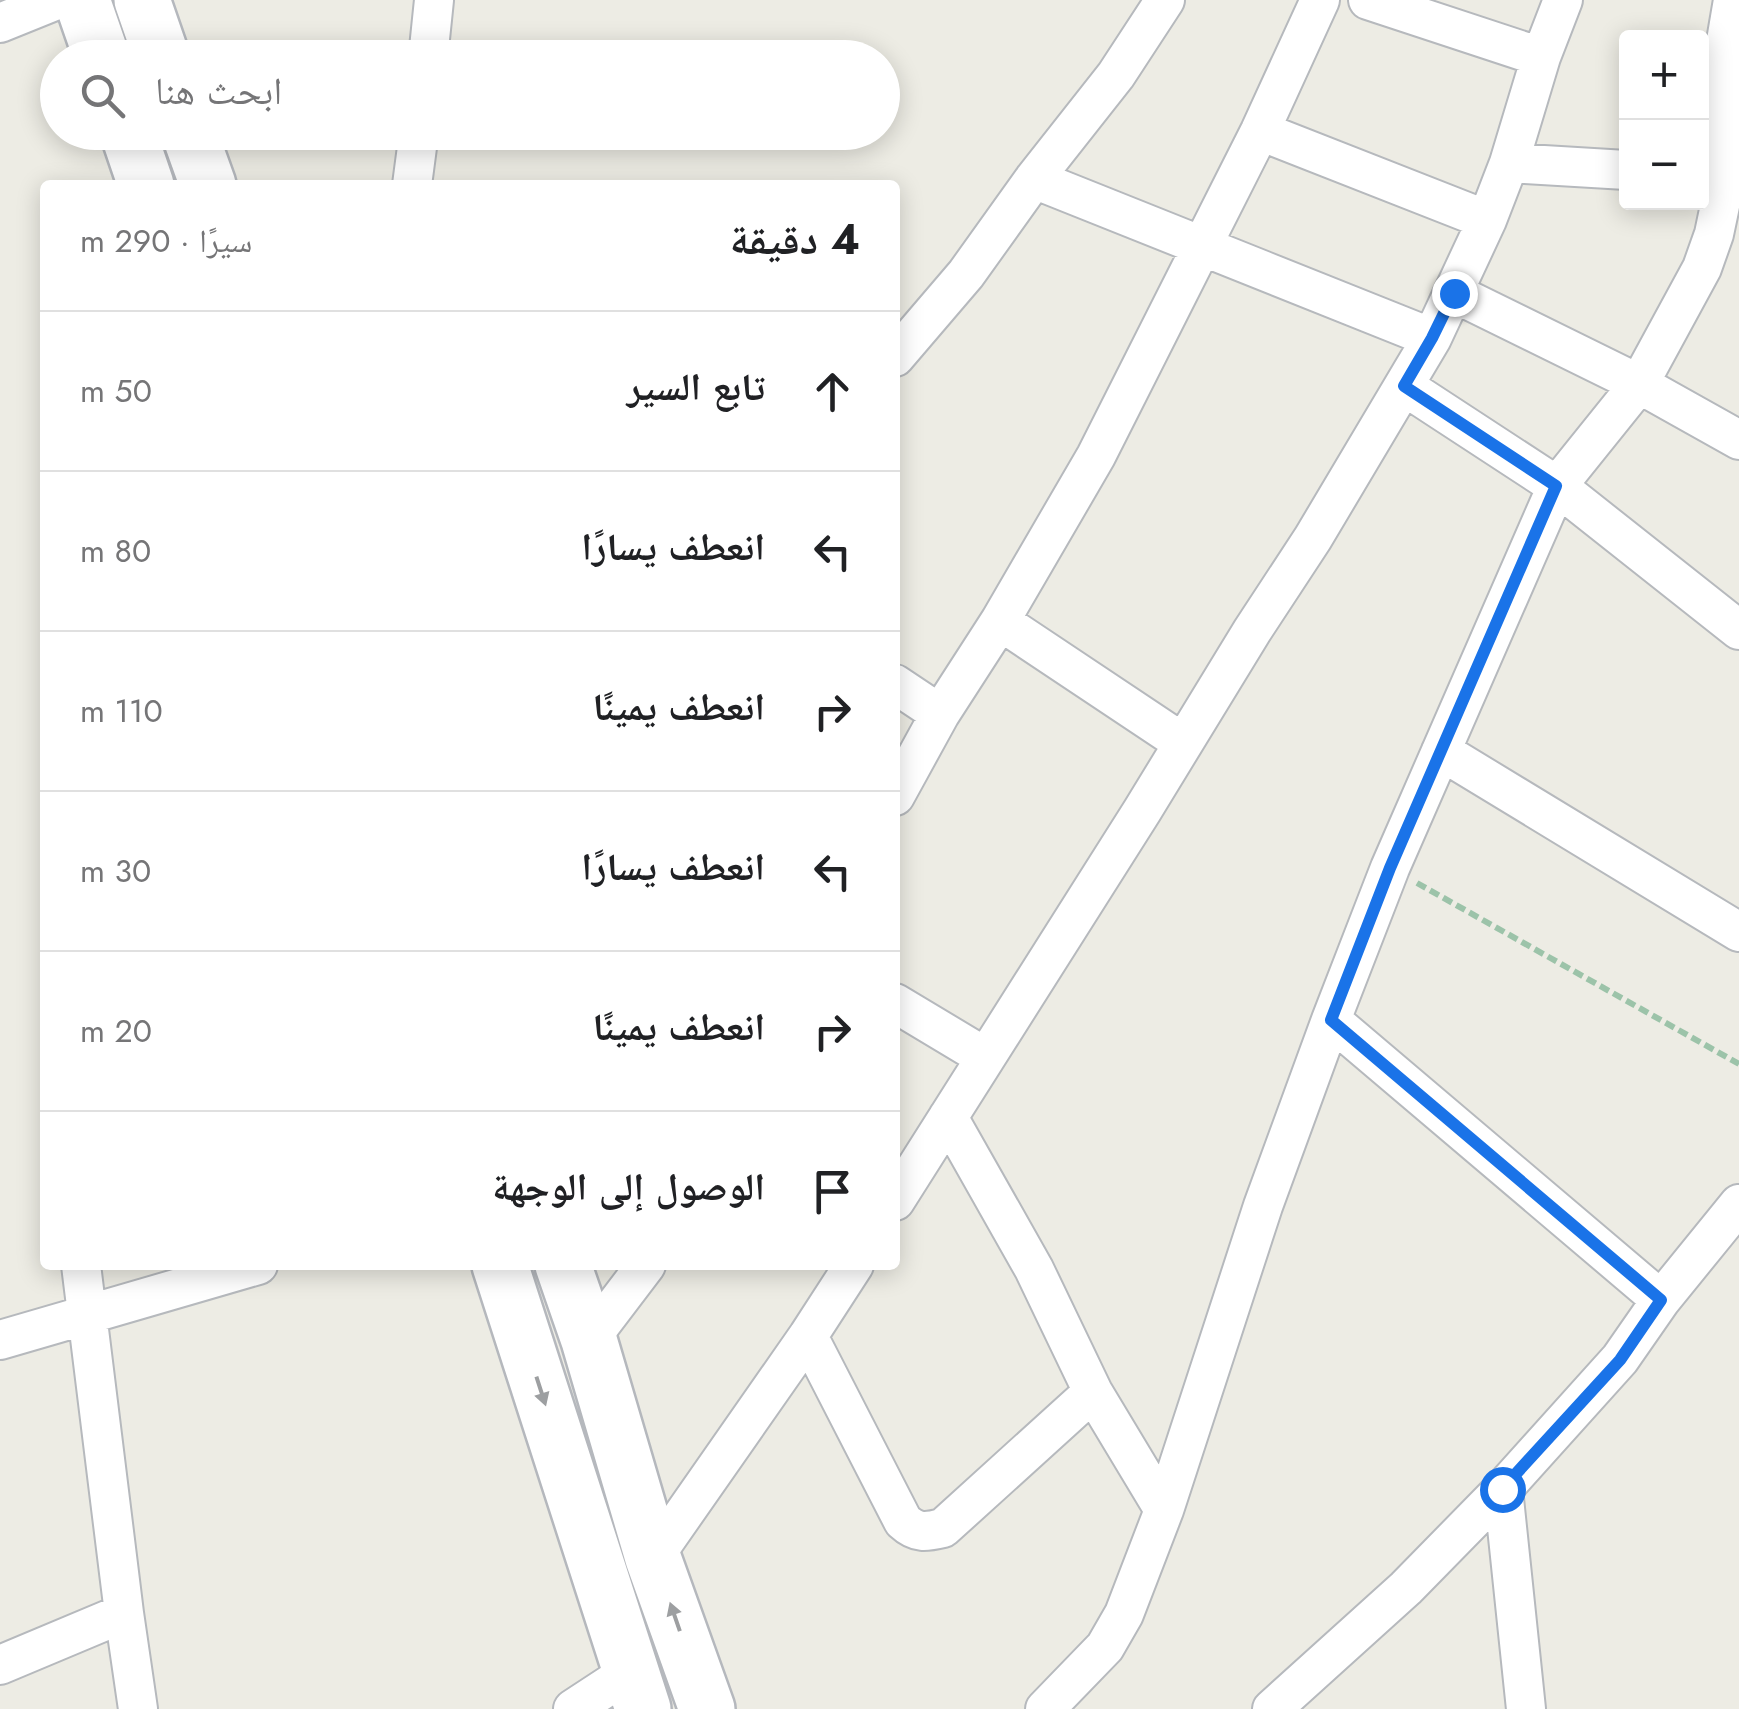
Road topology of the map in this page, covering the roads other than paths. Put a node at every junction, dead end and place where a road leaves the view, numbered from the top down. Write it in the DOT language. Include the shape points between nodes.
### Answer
graph roads {
  1 [pos="57,0"];
  2 [pos="82,0"];
  3 [pos="142,0"];
  4 [pos="434,0"];
  5 [pos="1165,0"];
  6 [pos="1368,0"];
  7 [pos="1563,0"];
  8 [pos="1733,0"];
  9 [pos="1306,4"];
  10 [pos="0,23"];
  11 [pos="96,40"];
  12 [pos="156,40"];
  13 [pos="430,40"];
  14 [pos="1541,57"];
  15 [pos="1260,131"];
  16 [pos="134,150"];
  17 [pos="195,150"];
  18 [pos="417,150"];
  19 [pos="1510,162"];
  20 [pos="1619,170"];
  21 [pos="1722,175"];
  22 [pos="144,180"];
  23 [pos="206,180"];
  24 [pos="413,180"];
  25 [pos="1034,180"];
  26 [pos="1487,220"];
  27 [pos="1202,248"];
  28 [pos="1454,293"];
  29 [pos="1432,338"];
  30 [pos="900,351"];
  31 [pos="1639,384"];
  32 [pos="1404,386"];
  33 [pos="1739,440"];
  34 [pos="1556,486"];
  35 [pos="1000,621"];
  36 [pos="1739,630"];
  37 [pos="900,687"];
  38 [pos="940,714"];
  39 [pos="1183,743"];
  40 [pos="1441,750"];
  41 [pos="900,787"];
  42 [pos="1739,932"];
  43 [pos="900,1006"];
  44 [pos="1331,1020"];
  45 [pos="985,1057"];
  46 [pos="948,1117"];
  47 [pos="900,1194"];
  48 [pos="1739,1204"];
  49 [pos="82,1270"];
  50 [pos="241,1270"];
  51 [pos="636,1270"];
  52 [pos="851,1270"];
  53 [pos="508,1288"];
  54 [pos="575,1300"];
  55 [pos="1661,1300"];
  56 [pos="86,1315"];
  57 [pos="808,1336"];
  58 [pos="0,1340"];
  59 [pos="1094,1392"];
  60 [pos="1502,1489"];
  61 [pos="1164,1510"];
  62 [pos="653,1558"];
  63 [pos="124,1613"];
  64 [pos="0,1665"];
  65 [pos="637,1690"];
  66 [pos="138,1709"];
  67 [pos="574,1709"];
  68 [pos="706,1709"];
  69 [pos="1045,1709"];
  70 [pos="1272,1709"];
  71 [pos="1526,1709"];
  1 -- 10 [label="street"];
  2 -- 11 [label="street"];
  3 -- 12 [label="street"];
  4 -- 13 [label="street"];
  5 -- 25 [label="street"];
  6 -- 14 [label="street"];
  7 -- 14 [label="street"];
  8 -- 21 [label="street" via="1724,53"];
  9 -- 15 [label="street"];
  14 -- 19 [label="street"];
  15 -- 26 [label="street"];
  15 -- 27 [label="street"];
  16 -- 22 [label="street"];
  17 -- 23 [label="street"];
  18 -- 24 [label="street"];
  19 -- 20 [label="street"];
  19 -- 26 [label="street"];
  21 -- 31 [label="street" via="1702,268"];
  25 -- 27 [label="street"];
  25 -- 30 [label="street"];
  26 -- 28 [label="street"];
  27 -- 29 [label="street"];
  27 -- 35 [label="street" via="1096,456"];
  28 -- 29 [label="street"];
  28 -- 31 [label="street"];
  29 -- 32 [label="street"];
  31 -- 33 [label="street"];
  31 -- 34 [label="street"];
  32 -- 34 [label="street"];
  32 -- 39 [label="street"];
  34 -- 36 [label="street"];
  34 -- 40 [label="street"];
  35 -- 38 [label="street"];
  35 -- 39 [label="street"];
  37 -- 38 [label="street"];
  38 -- 41 [label="street"];
  39 -- 45 [label="street"];
  40 -- 42 [label="street"];
  40 -- 44 [label="street"];
  43 -- 45 [label="street"];
  44 -- 55 [label="street"];
  44 -- 61 [label="street" via="1262,1206"];
  45 -- 46 [label="street"];
  46 -- 47 [label="street"];
  46 -- 59 [label="street"];
  48 -- 55 [label="street"];
  49 -- 56 [label="street"];
  50 -- 56 [label="street"];
  51 -- 54 [label="street"];
  52 -- 57 [label="street"];
  53 -- 54 [label="street"];
  53 -- 65 [label="street, one-way"];
  54 -- 62 [label="street"];
  55 -- 60 [label="street" via="1620,1360"];
  56 -- 58 [label="street"];
  56 -- 63 [label="street"];
  57 -- 59 [label="street" via="903,1521 922,1533 943,1528"];
  57 -- 62 [label="street"];
  59 -- 61 [label="street"];
  60 -- 70 [label="street" via="1406,1588"];
  60 -- 71 [label="street"];
  61 -- 69 [label="street" via="1106,1647"];
  68 -- 62 [label="street, one-way"];
  63 -- 64 [label="street"];
  63 -- 66 [label="street"];
  65 -- 67 [label="street"];
}
